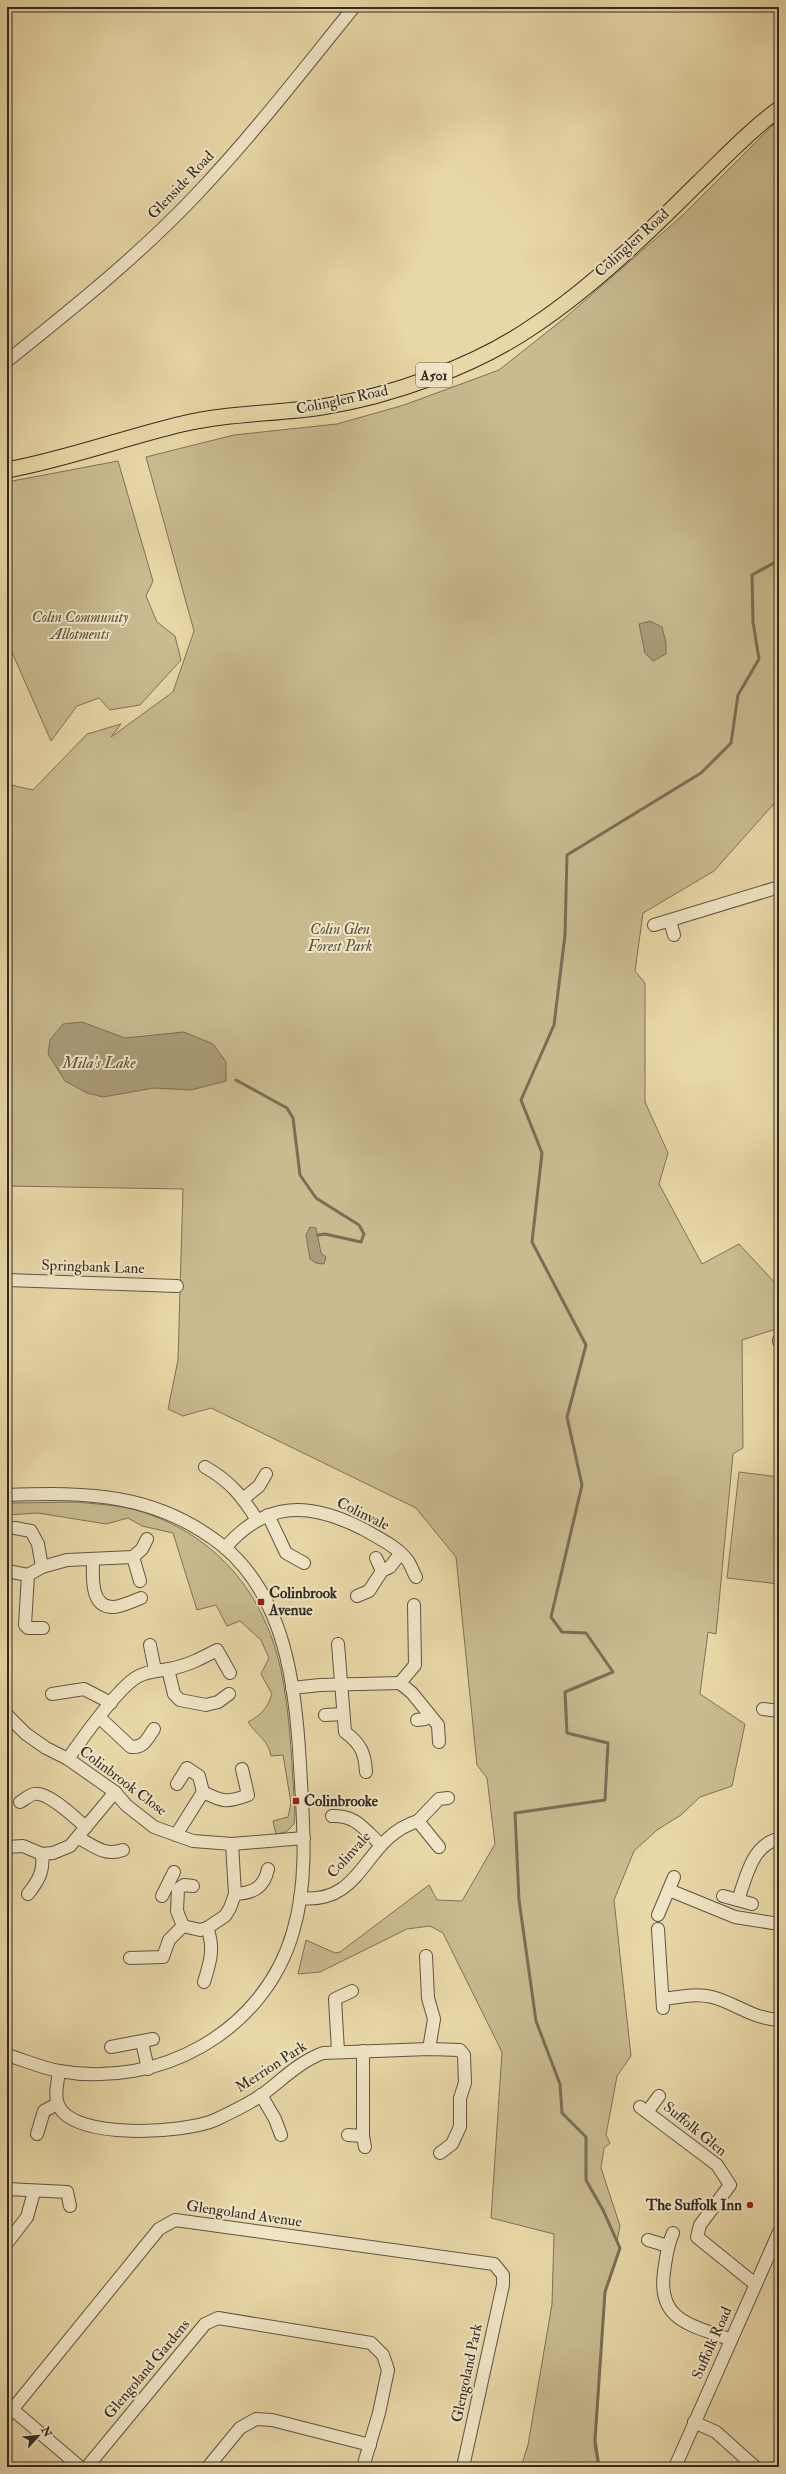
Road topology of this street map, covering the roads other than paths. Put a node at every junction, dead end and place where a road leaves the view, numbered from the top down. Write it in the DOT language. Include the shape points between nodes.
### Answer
graph roads {
  1 [pos="354,7"];
  2 [pos="779,109"];
  3 [pos="7,362"];
  4 [pos="7,470"];
  5 [pos="779,887"];
  6 [pos="670,920"];
  7 [pos="654,925"];
  8 [pos="674,935"];
  9 [pos="7,1280"];
  10 [pos="177,1286"];
  11 [pos="205,1467"];
  12 [pos="266,1474"];
  13 [pos="7,1495"];
  14 [pos="243,1499"];
  15 [pos="268,1515"];
  16 [pos="257,1520"];
  17 [pos="15,1528"];
  18 [pos="147,1539"];
  19 [pos="225,1548"];
  20 [pos="400,1554"];
  21 [pos="133,1557"];
  22 [pos="376,1558"];
  23 [pos="93,1559"];
  24 [pos="304,1563"];
  25 [pos="42,1567"];
  26 [pos="7,1571"];
  27 [pos="382,1571"];
  28 [pos="28,1575"];
  29 [pos="416,1577"];
  30 [pos="140,1581"];
  31 [pos="357,1596"];
  32 [pos="141,1598"];
  33 [pos="414,1605"];
  34 [pos="43,1628"];
  35 [pos="338,1644"];
  36 [pos="150,1646"];
  37 [pos="168,1669"];
  38 [pos="155,1670"];
  39 [pos="230,1673"];
  40 [pos="400,1683"];
  41 [pos="340,1686"];
  42 [pos="292,1688"];
  43 [pos="52,1694"];
  44 [pos="229,1694"];
  45 [pos="111,1704"];
  46 [pos="763,1709"];
  47 [pos="779,1711"];
  48 [pos="343,1714"];
  49 [pos="429,1714"];
  50 [pos="7,1715"];
  51 [pos="325,1715"];
  52 [pos="100,1718"];
  53 [pos="417,1720"];
  54 [pos="154,1729"];
  55 [pos="439,1742"];
  56 [pos="68,1759"];
  57 [pos="242,1769"];
  58 [pos="366,1772"];
  59 [pos="177,1784"];
  60 [pos="115,1792"];
  61 [pos="203,1792"];
  62 [pos="448,1798"];
  63 [pos="20,1802"];
  64 [pos="332,1816"];
  65 [pos="418,1821"];
  66 [pos="86,1827"];
  67 [pos="176,1836"];
  68 [pos="79,1838"];
  69 [pos="304,1838"];
  70 [pos="779,1839"];
  71 [pos="232,1844"];
  72 [pos="380,1844"];
  73 [pos="7,1847"];
  74 [pos="438,1847"];
  75 [pos="123,1850"];
  76 [pos="42,1854"];
  77 [pos="268,1870"];
  78 [pos="174,1872"];
  79 [pos="674,1877"];
  80 [pos="173,1886"];
  81 [pos="193,1886"];
  82 [pos="669,1890"];
  83 [pos="28,1894"];
  84 [pos="234,1894"];
  85 [pos="162,1896"];
  86 [pos="723,1896"];
  87 [pos="300,1898"];
  88 [pos="738,1900"];
  89 [pos="752,1904"];
  90 [pos="658,1914"];
  91 [pos="779,1924"];
  92 [pos="183,1926"];
  93 [pos="207,1928"];
  94 [pos="658,1929"];
  95 [pos="426,1956"];
  96 [pos="130,1958"];
  97 [pos="204,1982"];
  98 [pos="352,1991"];
  99 [pos="779,2020"];
  100 [pos="111,2047"];
  101 [pos="429,2049"];
  102 [pos="338,2051"];
  103 [pos="363,2052"];
  104 [pos="7,2055"];
  105 [pos="148,2069"];
  106 [pos="59,2071"];
  107 [pos="262,2094"];
  108 [pos="659,2096"];
  109 [pos="57,2104"];
  110 [pos="38,2134"];
  111 [pos="281,2135"];
  112 [pos="348,2135"];
  113 [pos="440,2153"];
  114 [pos="7,2189"];
  115 [pos="34,2192"];
  116 [pos="70,2206"];
  117 [pos="673,2233"];
  118 [pos="778,2236"];
  119 [pos="8,2239"];
  120 [pos="648,2240"];
  121 [pos="668,2246"];
  122 [pos="755,2284"];
  123 [pos="503,2285"];
  124 [pos="731,2340"];
  125 [pos="10,2413"];
  126 [pos="694,2422"];
  127 [pos="370,2445"];
  128 [pos="80,2467"];
  129 [pos="86,2467"];
  130 [pos="208,2467"];
  131 [pos="363,2467"];
  132 [pos="463,2467"];
  133 [pos="675,2467"];
  134 [pos="755,2467"];
  1 -- 3 [label="street, Glenside Road" via="236,152 194,197 116,271"];
  2 -- 4 [label="main road, Colinglen Road / A501" via="737,144 654,225 590,281 535,325 496,348 424,379 363,398 323,406 237,414 182,424 67,457"];
  5 -- 6 [label="street"];
  6 -- 7 [label="street"];
  6 -- 8 [label="street"];
  9 -- 10 [label="street, Springbank Lane"];
  11 -- 14 [label="street" via="223,1477"];
  12 -- 14 [label="street" via="259,1486"];
  13 -- 19 [label="street" via="84,1494 133,1501 183,1519"];
  14 -- 16 [label="street"];
  15 -- 16 [label="street, Colinvale"];
  15 -- 20 [label="street, Colinvale" via="290,1509 338,1516 375,1535"];
  15 -- 24 [label="street" via="286,1552"];
  16 -- 19 [label="street, Colinvale"];
  17 -- 25 [label="street" via="31,1531 35,1536"];
  18 -- 21 [label="street" via="142,1549"];
  19 -- 42 [label="street" via="248,1573 267,1605 283,1645"];
  20 -- 27 [label="street" via="390,1567"];
  20 -- 29 [label="street, Colinvale" via="408,1560"];
  21 -- 23 [label="street"];
  21 -- 30 [label="street"];
  22 -- 27 [label="street"];
  23 -- 25 [label="street" via="66,1560"];
  23 -- 32 [label="street" via="97,1599 105,1605 114,1607"];
  25 -- 28 [label="street"];
  26 -- 28 [label="street"];
  27 -- 31 [label="street" via="369,1591"];
  28 -- 34 [label="street" via="24,1625 28,1628"];
  33 -- 40 [label="street" via="415,1665"];
  35 -- 41 [label="street"];
  36 -- 38 [label="street"];
  37 -- 38 [label="street"];
  37 -- 39 [label="street" via="197,1661 217,1650"];
  37 -- 44 [label="street" via="174,1694 180,1700 206,1705 218,1702"];
  38 -- 45 [label="street" via="137,1677 126,1685"];
  40 -- 41 [label="street"];
  40 -- 49 [label="street"];
  41 -- 42 [label="street"];
  41 -- 48 [label="street"];
  42 -- 69 [label="street"];
  43 -- 45 [label="street" via="84,1690"];
  45 -- 52 [label="street"];
  46 -- 47 [label="street"];
  48 -- 51 [label="street"];
  48 -- 58 [label="street" via="345,1732 361,1745 365,1754"];
  49 -- 53 [label="street" via="425,1719"];
  49 -- 55 [label="street" via="438,1725"];
  50 -- 56 [label="street, Colinbrook Close" via="26,1734"];
  52 -- 54 [label="street" via="131,1747 144,1744"];
  52 -- 56 [label="street"];
  56 -- 60 [label="street, Colinbrook Close"];
  57 -- 61 [label="street" via="248,1795 227,1802"];
  59 -- 61 [label="street" via="186,1768 199,1776"];
  60 -- 66 [label="street"];
  60 -- 67 [label="street, Colinbrook Close" via="154,1828"];
  61 -- 67 [label="street"];
  62 -- 65 [label="street" via="439,1799"];
  63 -- 66 [label="street" via="33,1794 42,1794"];
  64 -- 72 [label="street" via="347,1816"];
  65 -- 72 [label="street, Colinvale" via="394,1831"];
  65 -- 74 [label="street"];
  66 -- 68 [label="street"];
  67 -- 71 [label="street, Colinbrook Close" via="193,1841"];
  68 -- 75 [label="street" via="103,1852 112,1854"];
  68 -- 76 [label="street" via="63,1850"];
  69 -- 71 [label="street, Colinbrook Close"];
  69 -- 87 [label="street"];
  70 -- 88 [label="street" via="768,1843 754,1857"];
  71 -- 84 [label="street"];
  72 -- 87 [label="street, Colinvale" via="342,1891 314,1899"];
  73 -- 76 [label="street" via="23,1846"];
  76 -- 83 [label="street" via="43,1867 39,1879"];
  77 -- 84 [label="street" via="266,1879 257,1890"];
  78 -- 80 [label="street"];
  79 -- 82 [label="street"];
  80 -- 81 [label="street"];
  80 -- 85 [label="street"];
  80 -- 92 [label="street" via="177,1911"];
  82 -- 90 [label="street"];
  82 -- 91 [label="street" via="735,1917"];
  84 -- 93 [label="street" via="225,1916"];
  86 -- 88 [label="street"];
  87 -- 105 [label="street" via="284,1957 256,2002 208,2044 180,2058"];
  88 -- 89 [label="street"];
  92 -- 93 [label="street" via="200,1930"];
  92 -- 96 [label="street" via="169,1940 163,1957"];
  93 -- 97 [label="street" via="212,1945 203,1966"];
  94 -- 99 [label="street" via="663,2004 690,1996 713,1998 759,2018"];
  95 -- 101 [label="street" via="419,1971 428,1982 429,2005 434,2019"];
  98 -- 102 [label="street" via="335,1999"];
  100 -- 105 [label="street" via="148,2040"];
  101 -- 103 [label="street, Merrion Park"];
  101 -- 113 [label="street, Merrion Park" via="460,2050 464,2056 465,2083 460,2098 460,2128 452,2144"];
  102 -- 103 [label="street, Merrion Park"];
  102 -- 107 [label="street, Merrion Park" via="307,2059"];
  103 -- 112 [label="street" via="364,2141"];
  104 -- 106 [label="street"];
  105 -- 106 [label="street" via="105,2073"];
  106 -- 109 [label="street"];
  107 -- 109 [label="street, Merrion Park" via="214,2121 170,2130 137,2132 82,2124 64,2114"];
  107 -- 111 [label="street" via="276,2119"];
  108 -- 122 [label="street, Suffolk Glen" via="644,2110 717,2165 730,2185 700,2225 697,2237"];
  109 -- 110 [label="street" via="44,2111"];
  114 -- 115 [label="street"];
  115 -- 116 [label="street" via="67,2192"];
  115 -- 119 [label="street" via="27,2217"];
  117 -- 121 [label="street"];
  118 -- 122 [label="street, Suffolk Road"];
  120 -- 121 [label="street"];
  121 -- 124 [label="street" via="662,2289 667,2304 681,2320"];
  122 -- 124 [label="street, Suffolk Road"];
  123 -- 125 [label="street, Glengoland Avenue" via="503,2275 494,2264 175,2220 159,2229"];
  123 -- 132 [label="street, Glengoland Park"];
  124 -- 126 [label="street, Suffolk Road"];
  125 -- 128 [label="street"];
  126 -- 133 [label="street, Suffolk Road"];
  126 -- 134 [label="street" via="716,2432"];
  127 -- 129 [label="street, Glengoland Gardens" via="388,2370 383,2355 371,2343 218,2318 205,2324"];
  127 -- 130 [label="street" via="256,2418 240,2428"];
  127 -- 131 [label="street"];
}
